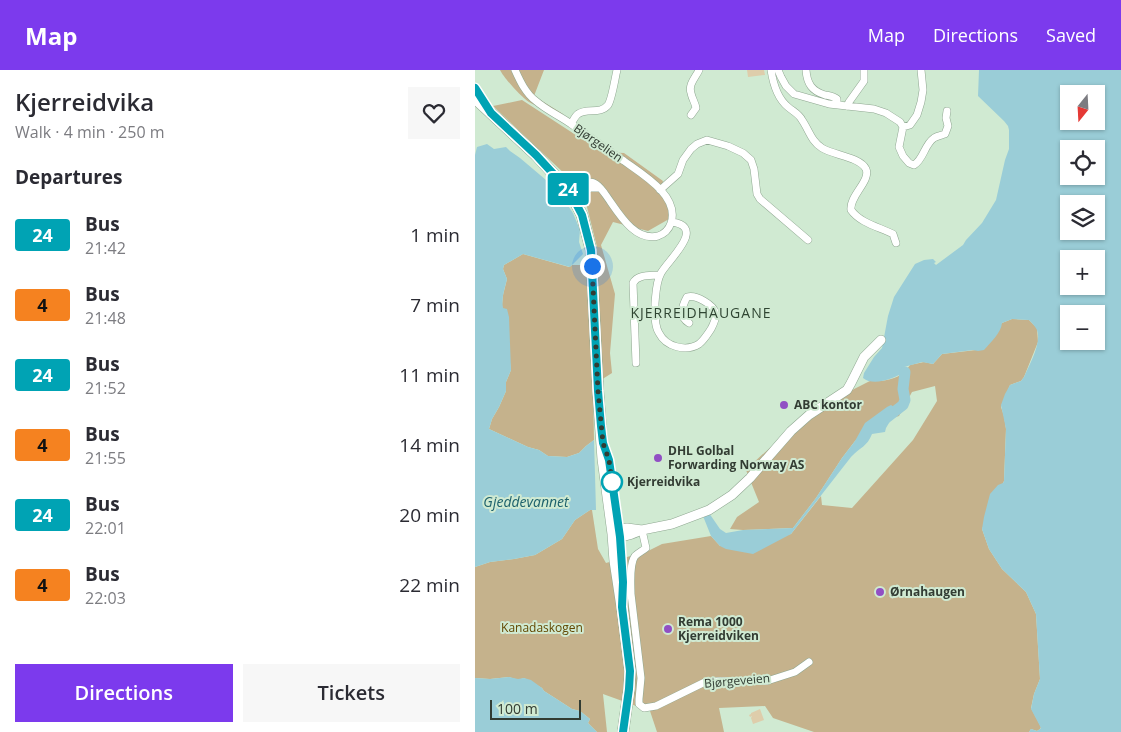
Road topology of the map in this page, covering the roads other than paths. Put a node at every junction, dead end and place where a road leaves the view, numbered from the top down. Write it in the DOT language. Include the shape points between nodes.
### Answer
graph roads {
  1 [pos="515,70"];
  2 [pos="617,70"];
  3 [pos="699,70"];
  4 [pos="771,70"];
  5 [pos="778,70"];
  6 [pos="806,70"];
  7 [pos="864,70"];
  8 [pos="921,70"];
  9 [pos="475,88"];
  10 [pos="475,97"];
  11 [pos="837,105"];
  12 [pos="847,106"];
  13 [pos="947,111"];
  14 [pos="491,113"];
  15 [pos="691,116"];
  16 [pos="571,124"];
  17 [pos="903,127"];
  18 [pos="660,190"];
  19 [pos="572,195"];
  20 [pos="672,222"];
  21 [pos="808,240"];
  22 [pos="895,243"];
  23 [pos="660,275"];
  24 [pos="689,323"];
  25 [pos="881,340"];
  26 [pos="636,363"];
  27 [pos="642,530"];
  28 [pos="618,533"];
  29 [pos="809,662"];
  30 [pos="623,732"];
  1 -- 16 [label="street, Bjørgelien" via="535,101"];
  2 -- 16 [label="street" via="611,99 606,107 578,113"];
  3 -- 15 [label="street" via="690,86 696,108"];
  4 -- 22 [label="street" via="781,100 797,113 817,145 859,162 865,168 866,177 851,201 851,210 874,227 893,234"];
  5 -- 11 [label="street" via="794,94"];
  6 -- 11 [label="street" via="811,87 835,97"];
  7 -- 12 [label="street" via="864,81"];
  8 -- 17 [label="street" via="923,90 919,109 910,124"];
  9 -- 14 [label="main road"];
  10 -- 14 [label="main road"];
  11 -- 12 [label="street"];
  12 -- 17 [label="street" via="886,113"];
  13 -- 17 [label="street" via="949,126 945,134 927,145 914,165 899,148"];
  14 -- 19 [label="main road"];
  16 -- 18 [label="street, Bjørgelien"];
  18 -- 20 [label="street, Bjørgelien" via="669,201"];
  18 -- 21 [label="street" via="678,174 687,153 697,144 707,140 728,146 751,160 760,199"];
  19 -- 20 [label="street" via="588,183 595,183 626,223 642,235 660,236"];
  19 -- 28 [label="main road" via="582,215 591,250 603,459"];
  20 -- 23 [label="street, Bjørgelien" via="684,228 687,235"];
  23 -- 24 [label="street, Bjørgelien" via="655,300 659,334 672,345 682,348 695,346 708,334 716,312 705,302 693,296 687,297 682,310"];
  23 -- 26 [label="street" via="639,277 633,283"];
  25 -- 27 [label="street" via="864,357 847,390 809,415 789,433 732,495 689,518"];
  27 -- 28 [label="street" via="628,536"];
  27 -- 29 [label="street, Bjørgeveien" via="645,548 633,561 631,594 641,678 639,704 644,708 656,706 705,682 767,681 795,672"];
  28 -- 30 [label="main road" via="630,671"];
}
